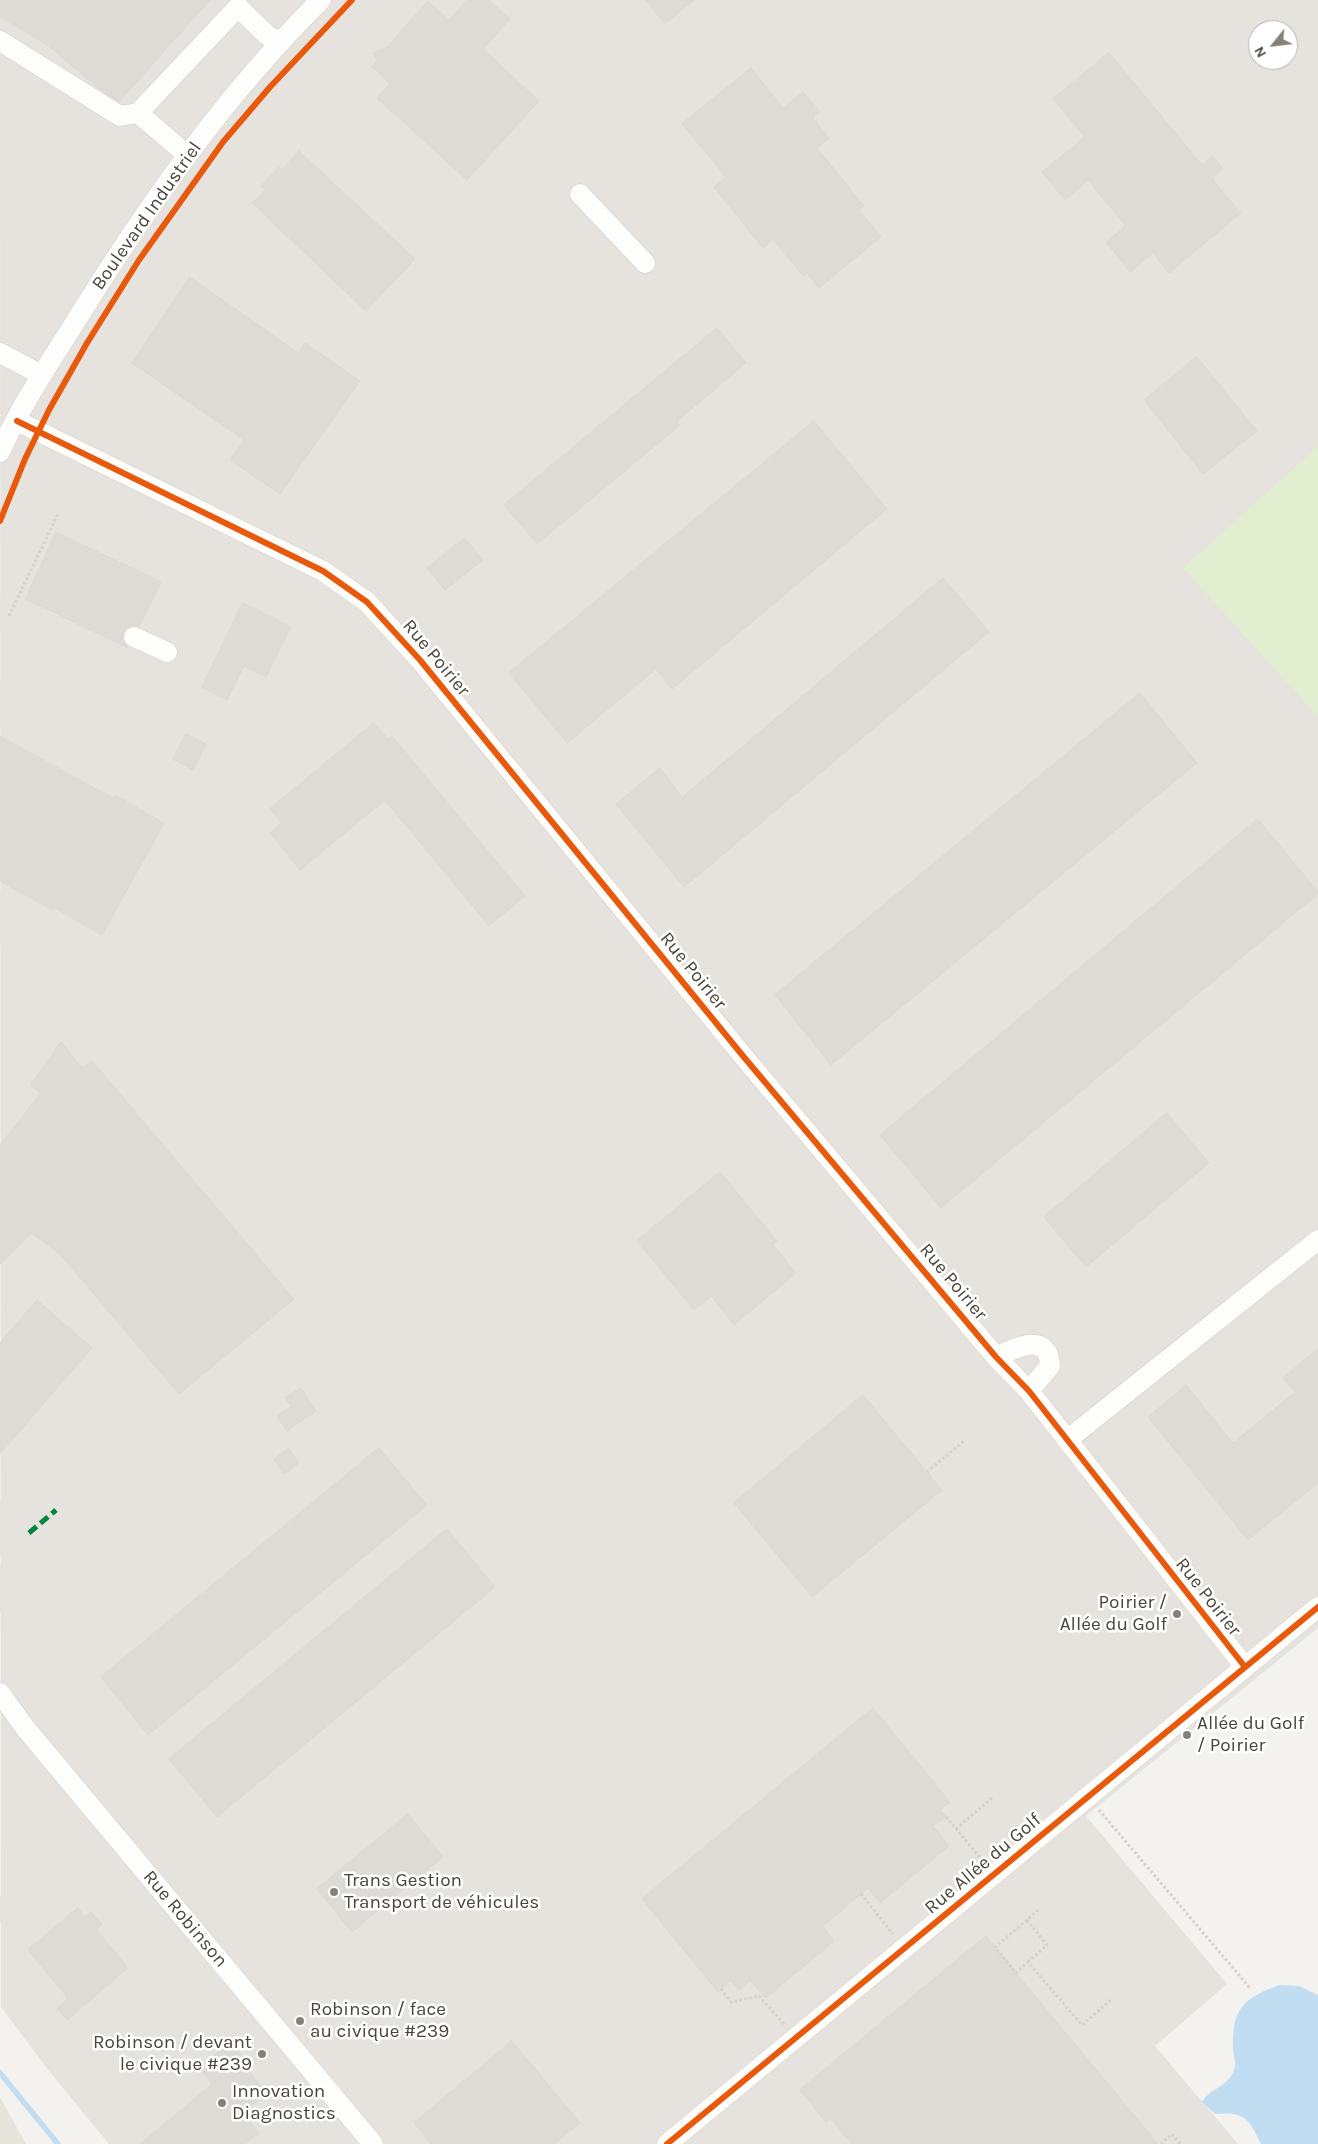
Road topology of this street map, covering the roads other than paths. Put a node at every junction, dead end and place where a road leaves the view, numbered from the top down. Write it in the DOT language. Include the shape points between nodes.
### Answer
graph roads {
  1 [pos="319,1"];
  2 [pos="236,3"];
  3 [pos="0,41"];
  4 [pos="280,43"];
  5 [pos="138,113"];
  6 [pos="187,155"];
  7 [pos="580,194"];
  8 [pos="645,263"];
  9 [pos="0,354"];
  10 [pos="42,375"];
  11 [pos="16,421"];
  12 [pos="0,452"];
  13 [pos="134,637"];
  14 [pos="167,652"];
  15 [pos="1318,1240"];
  16 [pos="996,1357"];
  17 [pos="1029,1390"];
  18 [pos="1067,1440"];
  19 [pos="1318,1607"];
  20 [pos="1245,1666"];
  21 [pos="0,1693"];
  22 [pos="373,2144"];
  23 [pos="667,2144"];
  1 -- 4 [label="street, Boulevard Industriel"];
  2 -- 4 [label="street" via="266,35"];
  2 -- 5 [label="street"];
  3 -- 5 [label="street" via="120,116"];
  4 -- 6 [label="street, Boulevard Industriel"];
  5 -- 6 [label="street"];
  6 -- 10 [label="street, Boulevard Industriel" via="128,238"];
  7 -- 8 [label="street"];
  9 -- 10 [label="street"];
  10 -- 11 [label="street, Boulevard Industriel"];
  11 -- 12 [label="street, Boulevard Industriel"];
  11 -- 16 [label="street, Rue Poirier" via="323,572 367,602 406,642 749,1063"];
  13 -- 14 [label="street"];
  15 -- 18 [label="street"];
  16 -- 17 [label="street, Rue Poirier"];
  16 -- 17 [label="street" via="1021,1346 1044,1348 1050,1366"];
  17 -- 18 [label="street, Rue Poirier"];
  18 -- 20 [label="street, Rue Poirier"];
  19 -- 20 [label="street, Rue Allée du Golf"];
  20 -- 23 [label="street, Rue Allée du Golf"];
  21 -- 22 [label="street, Rue Robinson" via="26,1729"];
}
